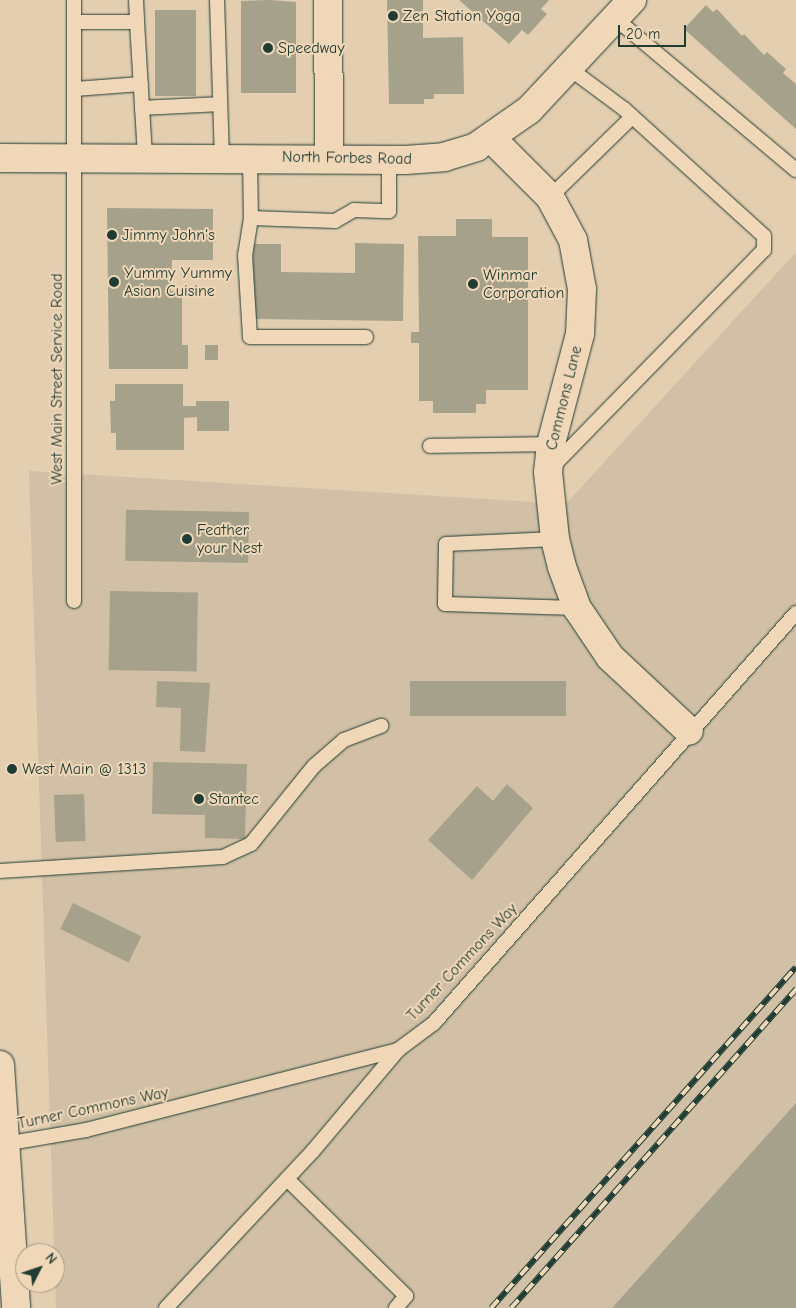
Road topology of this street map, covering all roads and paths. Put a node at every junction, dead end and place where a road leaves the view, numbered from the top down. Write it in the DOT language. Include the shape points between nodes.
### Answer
graph roads {
  1 [pos="74,0"];
  2 [pos="136,0"];
  3 [pos="217,0"];
  4 [pos="328,0"];
  5 [pos="624,9"];
  6 [pos="74,22"];
  7 [pos="137,22"];
  8 [pos="569,68"];
  9 [pos="141,84"];
  10 [pos="75,89"];
  11 [pos="220,104"];
  12 [pos="142,108"];
  13 [pos="632,117"];
  14 [pos="491,138"];
  15 [pos="75,157"];
  16 [pos="145,157"];
  17 [pos="222,157"];
  18 [pos="250,157"];
  19 [pos="329,157"];
  20 [pos="0,158"];
  21 [pos="389,159"];
  22 [pos="796,170"];
  23 [pos="550,198"];
  24 [pos="251,218"];
  25 [pos="366,337"];
  26 [pos="551,444"];
  27 [pos="430,446"];
  28 [pos="548,472"];
  29 [pos="555,538"];
  30 [pos="74,601"];
  31 [pos="577,608"];
  32 [pos="796,613"];
  33 [pos="381,726"];
  34 [pos="689,731"];
  35 [pos="0,871"];
  36 [pos="398,1050"];
  37 [pos="0,1065"];
  38 [pos="1,1108"];
  39 [pos="5,1144"];
  40 [pos="286,1179"];
  41 [pos="16,1308"];
  42 [pos="166,1308"];
  43 [pos="396,1308"];
  1 -- 6 [label="lane, West Main Street Service Road"];
  2 -- 7 [label="lane"];
  3 -- 11 [label="lane"];
  4 -- 19 [label="street"];
  5 -- 8 [label="street, North Forbes Road"];
  5 -- 22 [label="lane"];
  6 -- 7 [label="lane"];
  6 -- 10 [label="lane, West Main Street Service Road"];
  7 -- 9 [label="lane"];
  8 -- 13 [label="lane"];
  8 -- 14 [label="street, North Forbes Road" via="529,110"];
  9 -- 10 [label="lane"];
  9 -- 12 [label="lane"];
  10 -- 15 [label="lane, West Main Street Service Road"];
  11 -- 12 [label="lane"];
  11 -- 17 [label="lane"];
  12 -- 16 [label="lane"];
  13 -- 23 [label="lane"];
  13 -- 28 [label="lane" via="764,236 764,250"];
  14 -- 21 [label="street, North Forbes Road" via="476,148 444,157"];
  14 -- 23 [label="street, Commons Lane"];
  15 -- 16 [label="street, North Forbes Road"];
  15 -- 20 [label="street, North Forbes Road"];
  15 -- 30 [label="lane, West Main Street Service Road"];
  16 -- 17 [label="street, North Forbes Road"];
  17 -- 18 [label="street, North Forbes Road"];
  18 -- 19 [label="street, North Forbes Road"];
  18 -- 24 [label="lane"];
  19 -- 21 [label="street, North Forbes Road"];
  21 -- 24 [label="lane" via="389,211 354,210 335,221"];
  23 -- 26 [label="street, Commons Lane" via="573,240 582,289 580,334"];
  24 -- 25 [label="lane" via="246,255 250,337"];
  26 -- 27 [label="lane"];
  26 -- 28 [label="street, Commons Lane"];
  28 -- 29 [label="street, Commons Lane"];
  29 -- 31 [label="street, Commons Lane"];
  29 -- 31 [label="lane" via="446,544 445,604"];
  31 -- 34 [label="street, Commons Lane" via="610,657"];
  32 -- 34 [label="lane, Turner Commons Way"];
  33 -- 35 [label="lane" via="344,740 314,766 251,844 223,857"];
  34 -- 36 [label="lane, Turner Commons Way" via="434,1022"];
  36 -- 39 [label="lane, Turner Commons Way" via="86,1130"];
  36 -- 40 [label="lane"];
  37 -- 38 [label="street"];
  38 -- 39 [label="street"];
  39 -- 41 [label="street"];
  40 -- 42 [label="lane"];
  40 -- 43 [label="lane" via="406,1296"];
}
